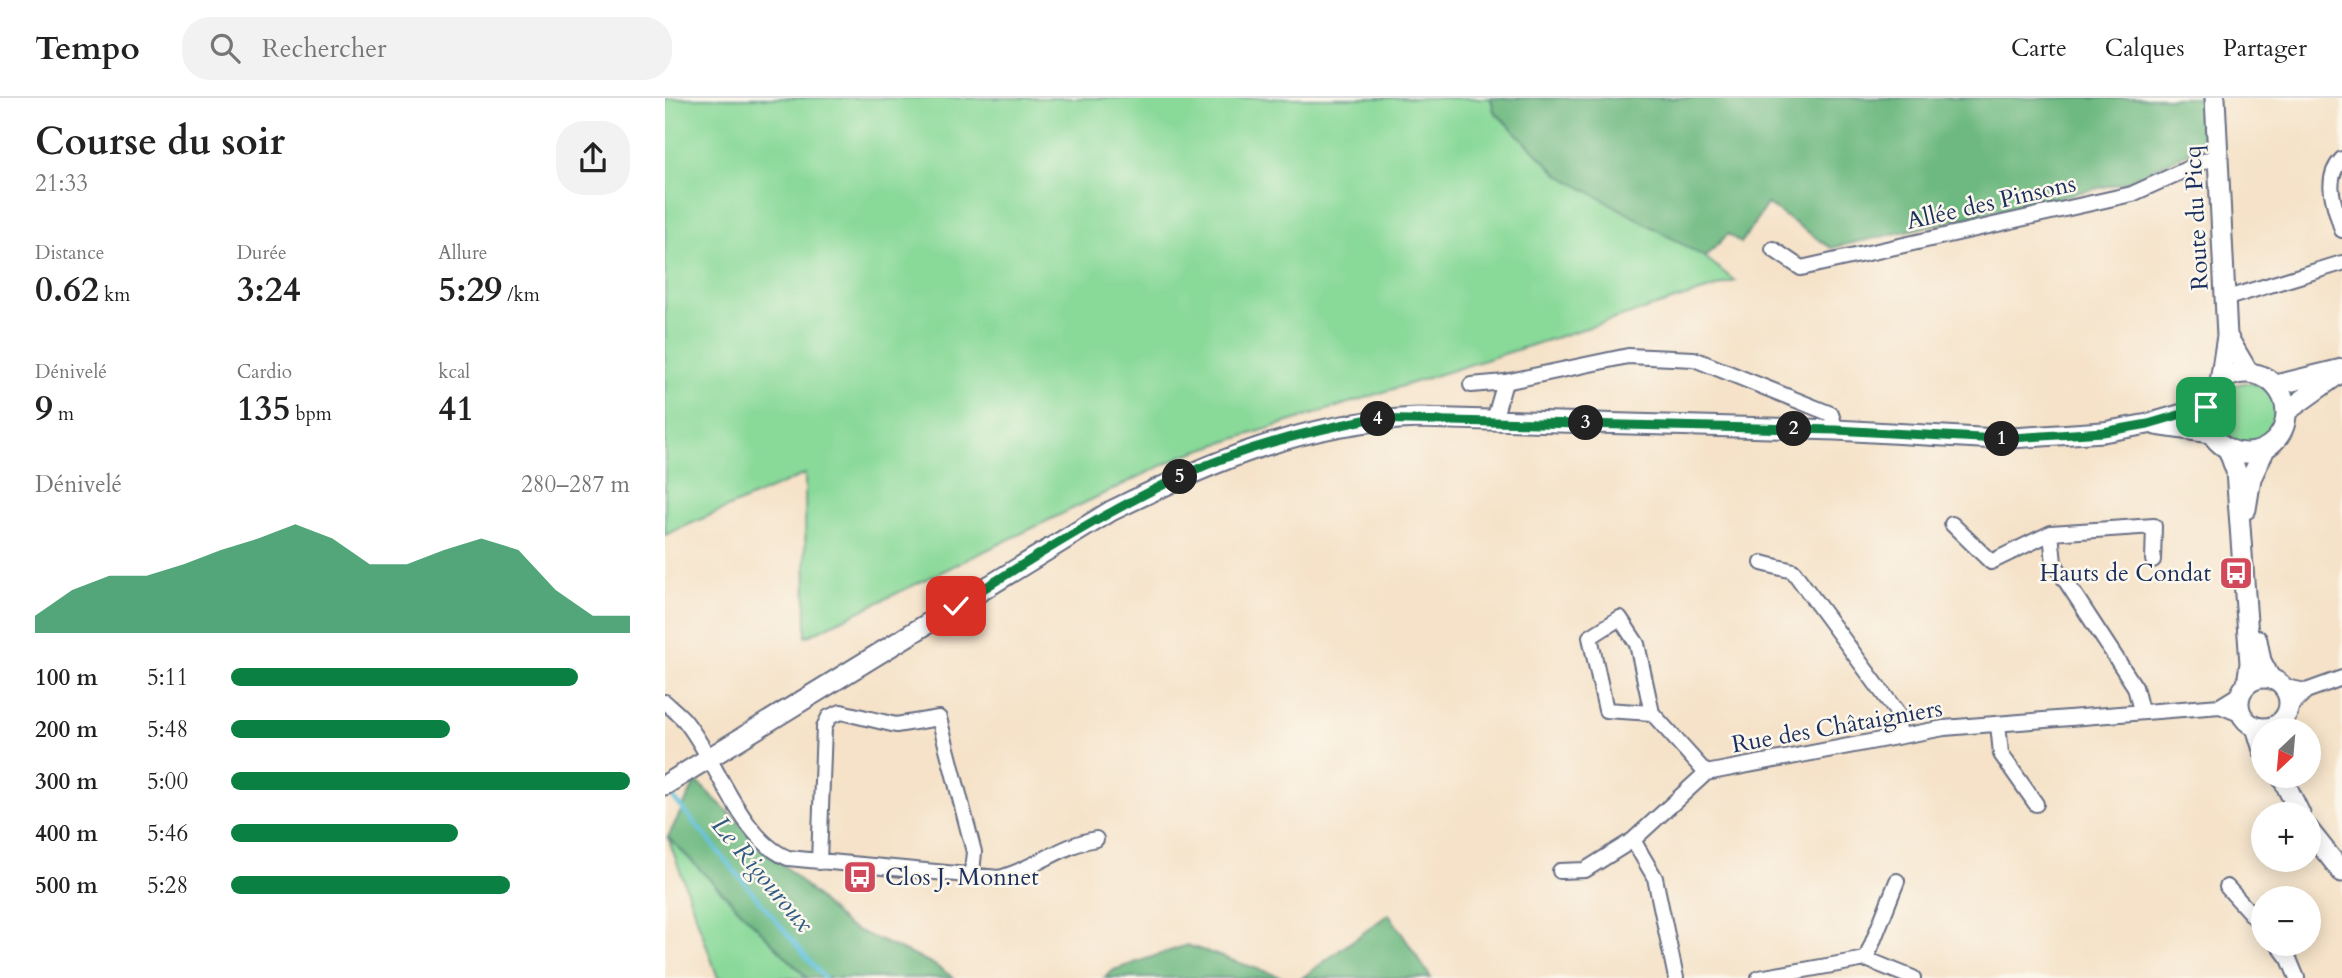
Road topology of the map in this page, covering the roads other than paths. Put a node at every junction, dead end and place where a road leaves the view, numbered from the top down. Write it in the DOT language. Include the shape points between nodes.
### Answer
graph roads {
  1 [pos="2214,98"];
  2 [pos="2218,155"];
  3 [pos="2342,159"];
  4 [pos="2342,230"];
  5 [pos="1773,249"];
  6 [pos="2342,264"];
  7 [pos="2224,299"];
  8 [pos="2227,336"];
  9 [pos="2342,370"];
  10 [pos="2248,372"];
  11 [pos="1505,382"];
  12 [pos="2220,382"];
  13 [pos="1471,385"];
  14 [pos="2276,385"];
  15 [pos="2206,407"];
  16 [pos="2287,411"];
  17 [pos="1494,420"];
  18 [pos="2148,424"];
  19 [pos="1836,430"];
  20 [pos="2211,433"];
  21 [pos="2228,449"];
  22 [pos="2265,449"];
  23 [pos="1952,523"];
  24 [pos="2051,533"];
  25 [pos="2153,560"];
  26 [pos="1762,564"];
  27 [pos="2342,678"];
  28 [pos="2277,683"];
  29 [pos="2244,689"];
  30 [pos="2306,691"];
  31 [pos="665,702"];
  32 [pos="2220,706"];
  33 [pos="2141,711"];
  34 [pos="1653,713"];
  35 [pos="2284,718"];
  36 [pos="2286,718"];
  37 [pos="2249,721"];
  38 [pos="1998,724"];
  39 [pos="2251,725"];
  40 [pos="1900,736"];
  41 [pos="709,759"];
  42 [pos="1706,773"];
  43 [pos="665,785"];
  44 [pos="2036,804"];
  45 [pos="1096,839"];
  46 [pos="1633,840"];
  47 [pos="2321,845"];
  48 [pos="2321,860"];
  49 [pos="819,862"];
  50 [pos="1560,871"];
  51 [pos="2342,872"];
  52 [pos="972,873"];
  53 [pos="1897,881"];
  54 [pos="2342,886"];
  55 [pos="2227,887"];
  56 [pos="2251,914"];
  57 [pos="2287,956"];
  58 [pos="1866,959"];
  59 [pos="1676,978"];
  60 [pos="1759,978"];
  61 [pos="1913,978"];
  62 [pos="2297,978"];
  1 -- 2 [label="main road, Route du Picq"];
  2 -- 5 [label="street, Allée des Pinsons" via="2132,194 1801,268"];
  2 -- 7 [label="main road, Route du Picq"];
  3 -- 4 [label="street" via="2329,185"];
  6 -- 7 [label="street"];
  7 -- 8 [label="main road, Route du Picq"];
  8 -- 10 [label="main road, Route du Picq"];
  8 -- 12 [label="main road, Route du Picq"];
  9 -- 14 [label="main road"];
  9 -- 16 [label="main road"];
  10 -- 12 [label="main road"];
  10 -- 14 [label="main road"];
  11 -- 13 [label="street"];
  11 -- 17 [label="street"];
  11 -- 19 [label="street" via="1628,356 1694,359 1831,414"];
  12 -- 15 [label="main road"];
  14 -- 16 [label="main road"];
  15 -- 18 [label="main road"];
  15 -- 20 [label="main road"];
  16 -- 22 [label="main road" via="2282,433"];
  17 -- 19 [label="main road"];
  17 -- 41 [label="main road" via="1369,419 1297,434 1189,473 1111,511"];
  18 -- 19 [label="main road" via="1998,439"];
  18 -- 20 [label="main road"];
  20 -- 21 [label="main road"];
  21 -- 22 [label="main road" via="2240,453"];
  21 -- 29 [label="main road" via="2236,471 2249,663"];
  22 -- 28 [label="main road" via="2251,478 2246,513 2261,661"];
  23 -- 24 [label="street" via="1991,562"];
  24 -- 25 [label="street" via="2154,526"];
  24 -- 33 [label="street" via="2054,563 2135,687"];
  26 -- 40 [label="street" via="1793,571 1896,711"];
  27 -- 30 [label="street"];
  28 -- 29 [label="main road"];
  28 -- 30 [label="street"];
  28 -- 35 [label="main road"];
  29 -- 32 [label="street, Rue des Châtaigniers"];
  29 -- 37 [label="main road"];
  30 -- 36 [label="street"];
  31 -- 41 [label="street" via="685,720"];
  32 -- 33 [label="street, Rue des Châtaigniers"];
  32 -- 37 [label="street, Rue des Châtaigniers"];
  33 -- 38 [label="street, Rue des Châtaigniers"];
  34 -- 34 [label="street" via="1637,644 1620,618 1590,637 1606,710"];
  34 -- 42 [label="street"];
  37 -- 39 [label="main road"];
  38 -- 40 [label="street, Rue des Châtaigniers"];
  38 -- 44 [label="street" via="2001,754"];
  40 -- 42 [label="street, Rue des Châtaigniers"];
  41 -- 43 [label="main road"];
  41 -- 49 [label="street" via="753,831 771,851"];
  42 -- 46 [label="street, Rue des Châtaigniers"];
  45 -- 52 [label="street" via="1075,843 1024,871 999,878"];
  46 -- 50 [label="street, Rue des Châtaigniers" via="1585,870"];
  46 -- 59 [label="street" via="1655,878"];
  47 -- 51 [label="main road"];
  48 -- 54 [label="main road"];
  49 -- 52 [label="street"];
  49 -- 52 [label="street" via="824,727 829,717 841,712 896,725 939,718 974,852"];
  53 -- 58 [label="street"];
  55 -- 56 [label="street"];
  57 -- 62 [label="street"];
  58 -- 60 [label="street"];
  58 -- 61 [label="street"];
}
